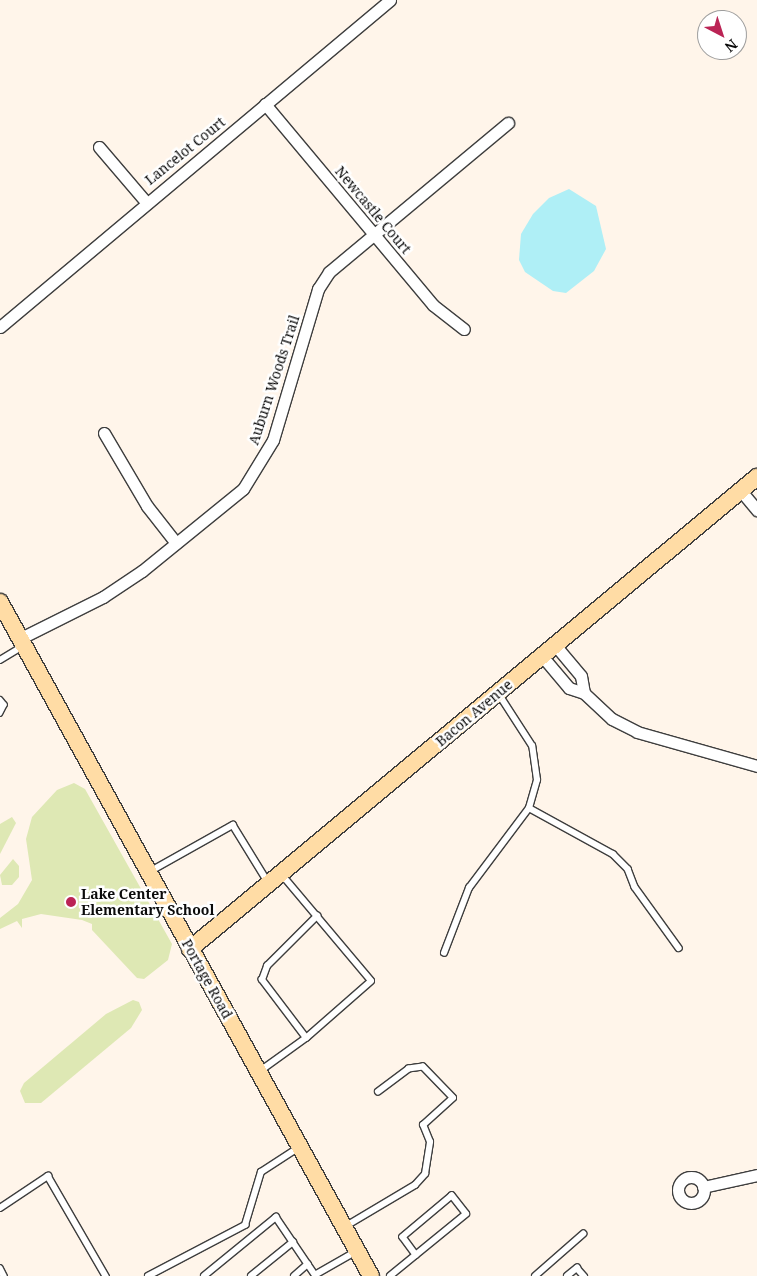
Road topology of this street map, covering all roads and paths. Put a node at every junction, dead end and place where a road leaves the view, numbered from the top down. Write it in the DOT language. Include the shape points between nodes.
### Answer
graph roads {
  1 [pos="390,0"];
  2 [pos="265,104"];
  3 [pos="508,123"];
  4 [pos="99,147"];
  5 [pos="146,202"];
  6 [pos="373,233"];
  7 [pos="0,327"];
  8 [pos="464,329"];
  9 [pos="104,433"];
  10 [pos="757,477"];
  11 [pos="741,491"];
  12 [pos="757,510"];
  13 [pos="176,543"];
  14 [pos="0,602"];
  15 [pos="23,641"];
  16 [pos="556,645"];
  17 [pos="542,656"];
  18 [pos="0,660"];
  19 [pos="498,693"];
  20 [pos="584,693"];
  21 [pos="0,700"];
  22 [pos="0,713"];
  23 [pos="757,766"];
  24 [pos="529,808"];
  25 [pos="149,873"];
  26 [pos="275,879"];
  27 [pos="317,916"];
  28 [pos="679,948"];
  29 [pos="190,949"];
  30 [pos="444,953"];
  31 [pos="306,1038"];
  32 [pos="258,1072"];
  33 [pos="379,1092"];
  34 [pos="300,1147"];
  35 [pos="757,1175"];
  36 [pos="704,1186"];
  37 [pos="0,1208"];
  38 [pos="344,1227"];
  39 [pos="583,1234"];
  40 [pos="293,1242"];
  41 [pos="357,1250"];
  42 [pos="416,1254"];
  43 [pos="308,1264"];
  44 [pos="0,1268"];
  45 [pos="315,1275"];
  46 [pos="4,1276"];
  47 [pos="106,1276"];
  48 [pos="148,1276"];
  49 [pos="204,1276"];
  50 [pos="251,1276"];
  51 [pos="294,1276"];
  52 [pos="371,1276"];
  53 [pos="390,1276"];
  54 [pos="535,1276"];
  55 [pos="567,1276"];
  56 [pos="584,1276"];
  1 -- 2 [label="street, Lancelot Court"];
  2 -- 5 [label="street, Lancelot Court"];
  2 -- 6 [label="street, Newcastle Court"];
  3 -- 6 [label="street, Auburn Woods Trail"];
  4 -- 5 [label="street"];
  5 -- 7 [label="street, Lancelot Court"];
  6 -- 8 [label="street, Newcastle Court" via="432,305"];
  6 -- 13 [label="street, Auburn Woods Trail" via="329,272 318,289 273,440 256,474 242,490"];
  9 -- 13 [label="street" via="147,506"];
  10 -- 11 [label="street, Bacon Avenue"];
  11 -- 12 [label="street"];
  11 -- 16 [label="street, Bacon Avenue"];
  13 -- 15 [label="street, Auburn Woods Trail" via="103,597"];
  14 -- 15 [label="street, Portage Road"];
  15 -- 18 [label="lane"];
  15 -- 25 [label="street, Portage Road"];
  16 -- 17 [label="street, Bacon Avenue"];
  16 -- 20 [label="street" via="581,676"];
  17 -- 19 [label="street, Bacon Avenue"];
  17 -- 20 [label="street" via="569,688"];
  19 -- 24 [label="lane" via="532,746 537,780"];
  19 -- 26 [label="street, Bacon Avenue"];
  20 -- 23 [label="street" via="612,720 637,732"];
  21 -- 22 [label="lane" via="4,705"];
  24 -- 28 [label="lane" via="613,854 628,869 635,887"];
  24 -- 30 [label="lane" via="469,888"];
  25 -- 26 [label="lane" via="233,825"];
  25 -- 29 [label="street, Portage Road"];
  26 -- 27 [label="lane"];
  26 -- 29 [label="street, Bacon Avenue"];
  27 -- 31 [label="lane" via="267,966 262,980"];
  27 -- 31 [label="lane" via="371,981"];
  29 -- 32 [label="street, Portage Road"];
  31 -- 32 [label="lane"];
  32 -- 34 [label="street, Portage Road"];
  33 -- 38 [label="lane" via="408,1069 423,1067 453,1098 423,1125 430,1142 425,1174 415,1185"];
  34 -- 38 [label="street, Portage Road"];
  34 -- 48 [label="lane" via="262,1172 245,1226"];
  35 -- 36 [label="street"];
  37 -- 47 [label="lane" via="48,1176"];
  38 -- 41 [label="street, Portage Road"];
  39 -- 54 [label="lane"];
  40 -- 43 [label="lane"];
  40 -- 49 [label="lane" via="276,1217"];
  40 -- 50 [label="lane"];
  41 -- 45 [label="lane"];
  41 -- 52 [label="street, Portage Road"];
  42 -- 42 [label="lane" via="466,1214 452,1196 403,1237"];
  42 -- 53 [label="lane"];
  43 -- 45 [label="lane"];
  43 -- 51 [label="lane"];
  44 -- 46 [label="lane"];
  55 -- 56 [label="lane" via="577,1268"];
}
